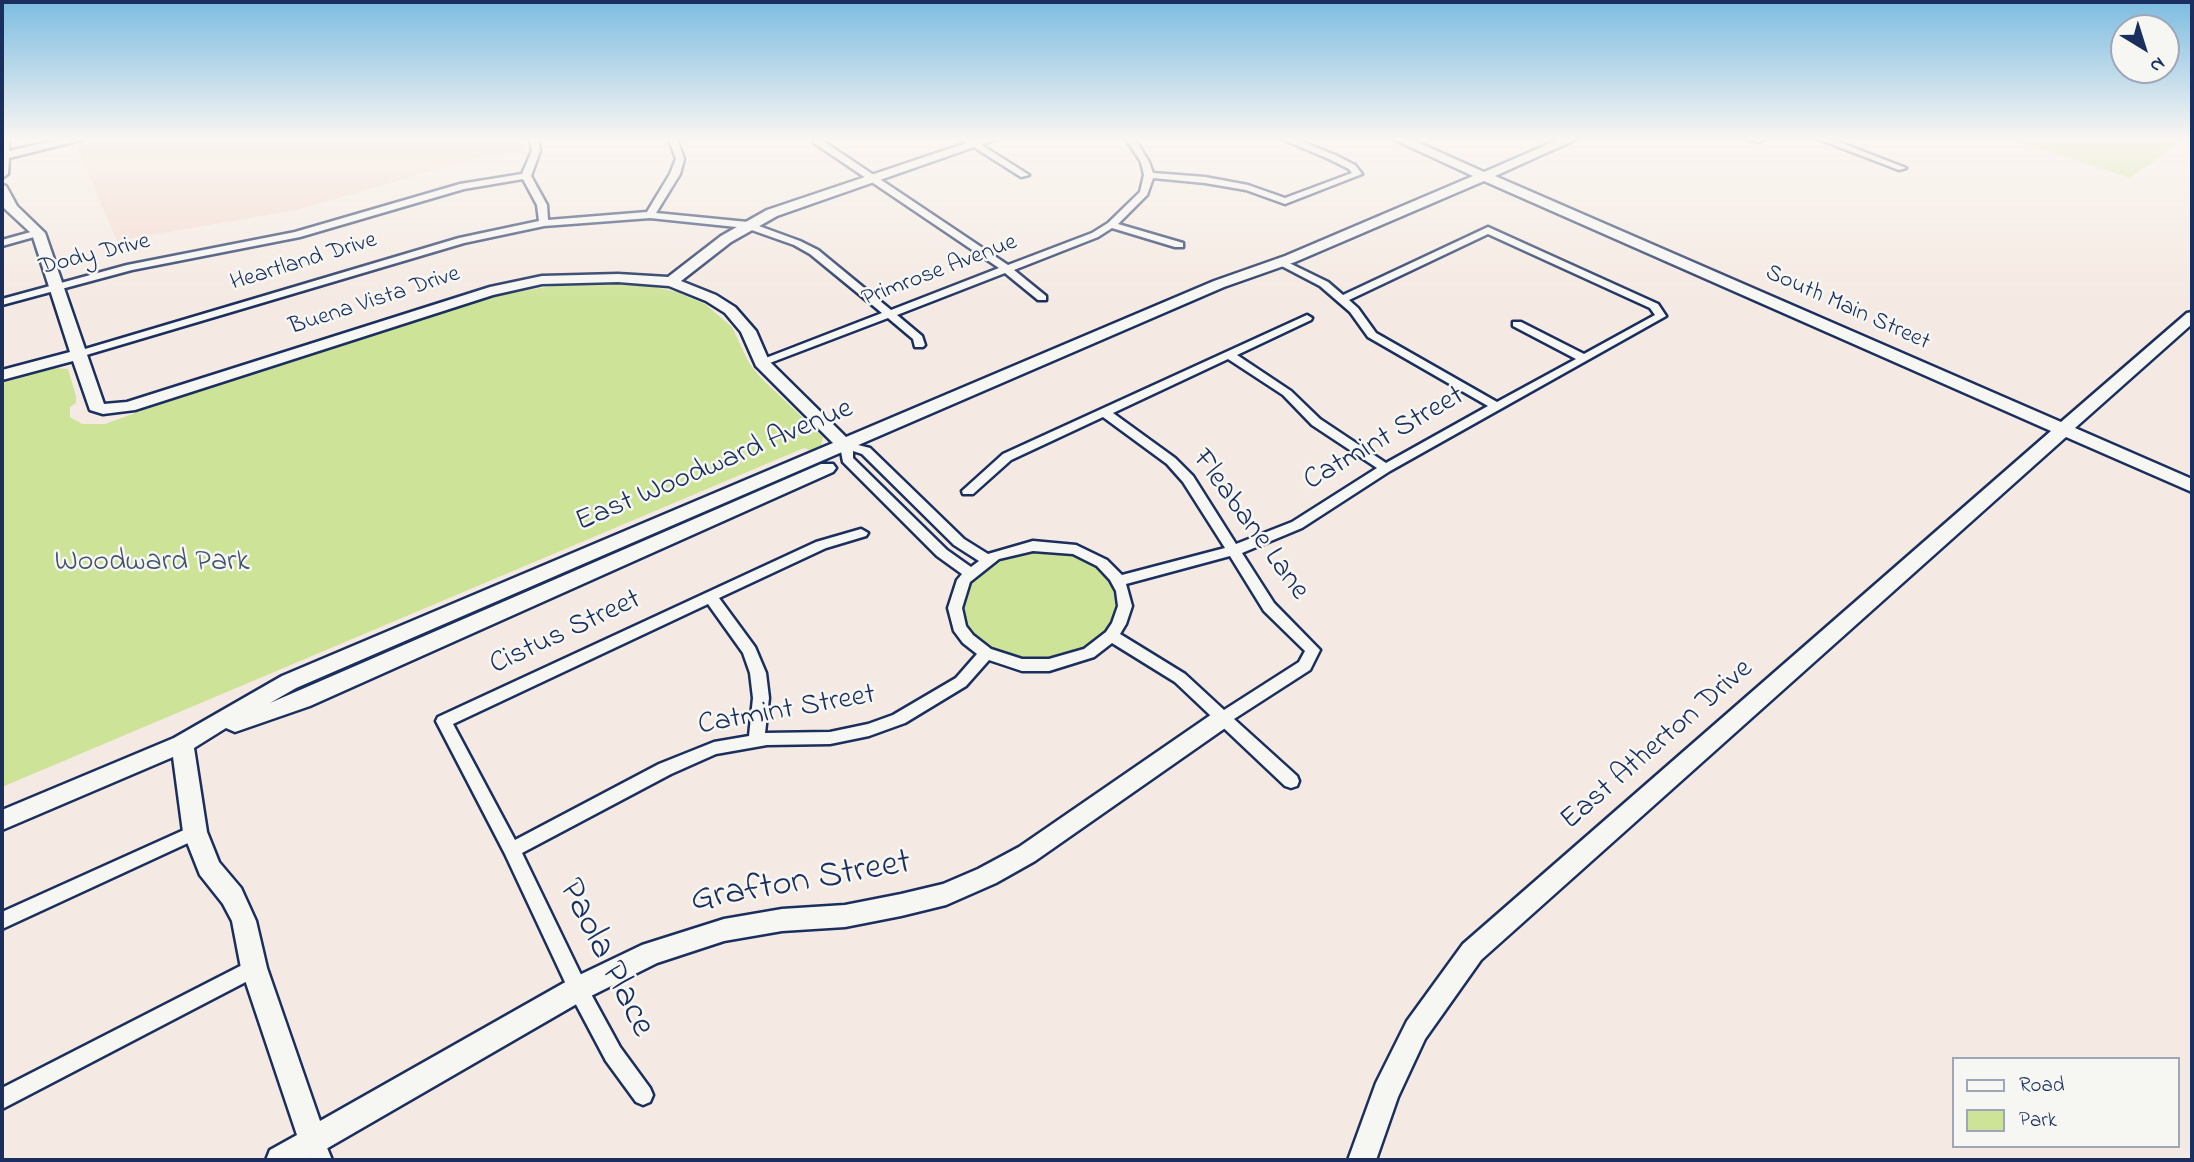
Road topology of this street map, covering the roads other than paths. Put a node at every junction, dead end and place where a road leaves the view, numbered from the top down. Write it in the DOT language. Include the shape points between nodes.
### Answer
graph roads {
  1 [pos="439,193"];
  2 [pos="536,193"];
  3 [pos="663,193"];
  4 [pos="830,193"];
  5 [pos="894,193"];
  6 [pos="1144,193"];
  7 [pos="1263,193"];
  8 [pos="1306,193"];
  9 [pos="1443,193"];
  10 [pos="1522,193"];
  11 [pos="2,194"];
  12 [pos="650,215"];
  13 [pos="544,223"];
  14 [pos="748,225"];
  15 [pos="1111,225"];
  16 [pos="38,233"];
  17 [pos="2,243"];
  18 [pos="1178,246"];
  19 [pos="1281,263"];
  20 [pos="1008,270"];
  21 [pos="671,282"];
  22 [pos="57,287"];
  23 [pos="1042,298"];
  24 [pos="1342,299"];
  25 [pos="2,302"];
  26 [pos="889,314"];
  27 [pos="2192,316"];
  28 [pos="1307,318"];
  29 [pos="1517,324"];
  30 [pos="919,345"];
  31 [pos="79,354"];
  32 [pos="1229,354"];
  33 [pos="1585,359"];
  34 [pos="762,363"];
  35 [pos="2,375"];
  36 [pos="1498,407"];
  37 [pos="1104,412"];
  38 [pos="2063,429"];
  39 [pos="853,452"];
  40 [pos="1386,468"];
  41 [pos="2192,485"];
  42 [pos="968,491"];
  43 [pos="861,533"];
  44 [pos="1233,551"];
  45 [pos="987,560"];
  46 [pos="971,574"];
  47 [pos="1118,581"];
  48 [pos="710,596"];
  49 [pos="1111,636"];
  50 [pos="1313,650"];
  51 [pos="986,653"];
  52 [pos="1223,718"];
  53 [pos="444,721"];
  54 [pos="756,741"];
  55 [pos="182,743"];
  56 [pos="1291,781"];
  57 [pos="2,820"];
  58 [pos="195,832"];
  59 [pos="512,850"];
  60 [pos="2,921"];
  61 [pos="254,968"];
  62 [pos="578,989"];
  63 [pos="643,1095"];
  64 [pos="2,1099"];
  65 [pos="318,1150"];
  66 [pos="280,1160"];
  67 [pos="1362,1160"];
  1 -- 22 [label="street, Dody Drive" via="297,235 131,267"];
  2 -- 13 [label="street"];
  3 -- 12 [label="street"];
  4 -- 14 [label="street"];
  5 -- 20 [label="street"];
  6 -- 15 [label="street, Primrose Avenue"];
  7 -- 8 [label="street" via="1285,201"];
  9 -- 19 [label="street, East Woodward Avenue"];
  10 -- 38 [label="street, South Main Street"];
  11 -- 16 [label="street, Buena Vista Drive"];
  12 -- 13 [label="street, Heartland Drive"];
  12 -- 14 [label="street, Heartland Drive"];
  13 -- 31 [label="street, Heartland Drive" via="462,240"];
  14 -- 21 [label="street"];
  14 -- 26 [label="street, Heartland Drive" via="814,252"];
  15 -- 18 [label="street"];
  15 -- 20 [label="street, Primrose Avenue"];
  16 -- 17 [label="street"];
  16 -- 22 [label="street, Buena Vista Drive"];
  19 -- 24 [label="street" via="1324,284"];
  19 -- 39 [label="street, East Woodward Avenue" via="1235,290"];
  20 -- 23 [label="street"];
  20 -- 26 [label="street, Primrose Avenue"];
  21 -- 31 [label="street, Buena Vista Drive" via="589,276 519,284 118,408 96,407"];
  21 -- 34 [label="street, Buena Vista Drive" via="730,310 748,331"];
  22 -- 25 [label="street, Dody Drive"];
  22 -- 31 [label="street, Buena Vista Drive"];
  24 -- 33 [label="street, Catmint Street" via="1488,230 1498,232 1661,311 1655,320"];
  24 -- 36 [label="street" via="1372,335"];
  26 -- 30 [label="street, Heartland Drive" via="918,338"];
  26 -- 34 [label="street, Primrose Avenue"];
  27 -- 38 [label="street, East Atherton Drive"];
  28 -- 32 [label="street"];
  29 -- 33 [label="street"];
  31 -- 35 [label="street, Heartland Drive"];
  32 -- 37 [label="street"];
  32 -- 40 [label="street" via="1287,393 1316,422"];
  33 -- 36 [label="street, Catmint Street"];
  34 -- 39 [label="street, Buena Vista Drive"];
  36 -- 40 [label="street, Catmint Street"];
  37 -- 42 [label="street" via="1007,457"];
  37 -- 44 [label="street, Fleabane Lane" via="1188,478"];
  38 -- 41 [label="street, South Main Street"];
  38 -- 67 [label="street, East Atherton Drive" via="1472,952 1416,1030 1386,1093"];
  39 -- 45 [label="street, Buena Vista Drive" via="959,542"];
  39 -- 46 [label="street, Buena Vista Drive" via="942,553"];
  39 -- 55 [label="street, East Woodward Avenue" via="289,682"];
  40 -- 44 [label="street, Catmint Street" via="1297,525"];
  43 -- 48 [label="street, Cistus Street" via="821,545"];
  44 -- 47 [label="street, Catmint Street"];
  44 -- 50 [label="street, Fleabane Lane" via="1269,607"];
  45 -- 46 [label="street"];
  45 -- 47 [label="street" via="1014,549 1056,546 1091,556"];
  46 -- 51 [label="street" via="964,580 955,608 968,639"];
  47 -- 49 [label="street" via="1125,606"];
  48 -- 53 [label="street, Cistus Street"];
  48 -- 54 [label="street" via="750,651 758,673 761,698"];
  49 -- 51 [label="street" via="1088,653 1049,665 1022,664"];
  49 -- 52 [label="street" via="1180,678"];
  50 -- 52 [label="street, Grafton Street" via="1306,666"];
  51 -- 54 [label="street, Catmint Street" via="961,682 889,723 830,738"];
  52 -- 56 [label="street"];
  52 -- 62 [label="street, Grafton Street" via="1027,854 946,894 845,916 724,930 651,953"];
  53 -- 59 [label="street, Paola Place"];
  54 -- 59 [label="street, Catmint Street" via="714,748 665,769"];
  55 -- 57 [label="street, East Woodward Avenue"];
  55 -- 58 [label="street"];
  58 -- 60 [label="street"];
  58 -- 61 [label="street" via="209,868 232,896 244,921"];
  59 -- 62 [label="street, Paola Place"];
  61 -- 64 [label="street"];
  61 -- 65 [label="street" via="301,1114"];
  62 -- 63 [label="street, Paola Place" via="613,1054"];
  62 -- 65 [label="street, Grafton Street"];
  65 -- 66 [label="street, Grafton Street"];
}
